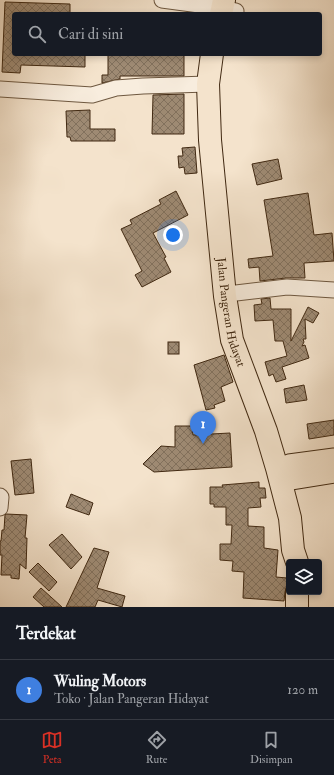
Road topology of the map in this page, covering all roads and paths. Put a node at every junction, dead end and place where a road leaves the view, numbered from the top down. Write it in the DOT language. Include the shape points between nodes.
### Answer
graph roads {
  1 [pos="162,0"];
  2 [pos="230,8"];
  3 [pos="212,56"];
  4 [pos="226,56"];
  5 [pos="208,84"];
  6 [pos="0,89"];
  7 [pos="334,290"];
  8 [pos="236,293"];
  9 [pos="334,458"];
  10 [pos="334,473"];
  11 [pos="285,474"];
  12 [pos="0,496"];
  13 [pos="0,508"];
  14 [pos="296,559"];
  15 [pos="297,595"];
  16 [pos="297,607"];
  1 -- 2 [label="street"];
  3 -- 5 [label="highway, Jalan Pangeran Hidayat"];
  4 -- 8 [label="highway, Jalan Pangeran Hidayat" via="223,142"];
  5 -- 6 [label="street" via="116,88 92,95"];
  5 -- 11 [label="highway, Jalan Pangeran Hidayat" via="210,140 225,296 232,340"];
  7 -- 8 [label="street" via="288,287"];
  8 -- 11 [label="highway, Jalan Pangeran Hidayat" via="244,338"];
  9 -- 11 [label="main road"];
  10 -- 11 [label="main road"];
  11 -- 14 [label="highway, Jalan Pangeran Hidayat"];
  12 -- 13 [label="street"];
  15 -- 16 [label="highway"];
}
